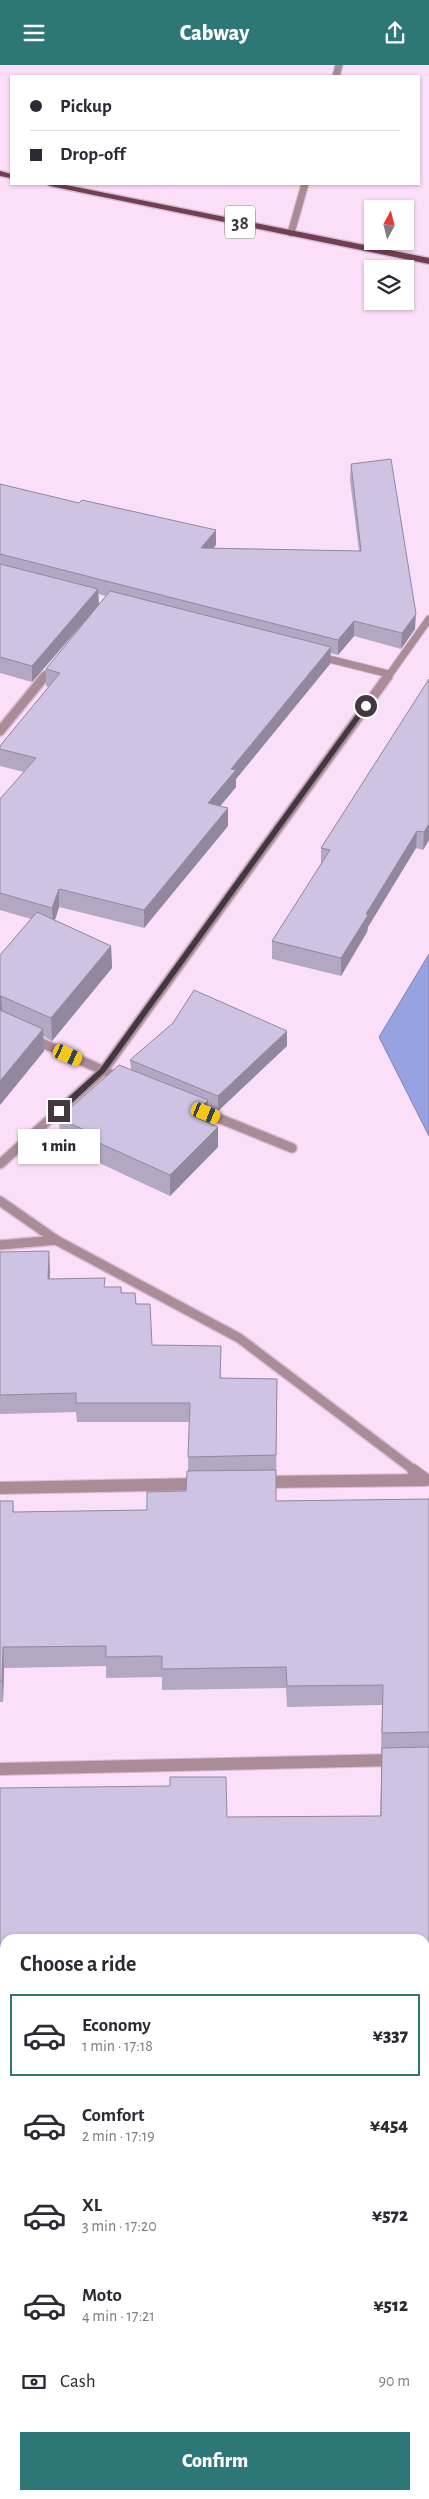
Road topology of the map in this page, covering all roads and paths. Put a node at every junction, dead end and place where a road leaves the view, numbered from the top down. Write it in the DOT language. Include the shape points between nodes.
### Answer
graph roads {
  1 [pos="55,185"];
  2 [pos="305,185"];
  3 [pos="291,233"];
  4 [pos="429,261"];
  5 [pos="429,619"];
  6 [pos="304,653"];
  7 [pos="63,655"];
  8 [pos="389,674"];
  9 [pos="0,731"];
  10 [pos="26,1036"];
  11 [pos="103,1071"];
  12 [pos="121,1078"];
  13 [pos="184,1104"];
  14 [pos="292,1148"];
  15 [pos="0,1164"];
  16 [pos="0,1201"];
  17 [pos="56,1240"];
  18 [pos="0,1245"];
  19 [pos="427,1481"];
  20 [pos="208,1483"];
  21 [pos="247,1483"];
  22 [pos="0,1488"];
  23 [pos="409,1760"];
  24 [pos="0,1769"];
  1 -- 3 [label="main road, 38"];
  2 -- 3 [label="street"];
  3 -- 4 [label="main road, 38"];
  5 -- 8 [label="street"];
  6 -- 8 [label="street"];
  7 -- 9 [label="street"];
  8 -- 11 [label="street"];
  10 -- 11 [label="street"];
  11 -- 12 [label="street"];
  11 -- 15 [label="street"];
  13 -- 14 [label="street"];
  16 -- 17 [label="street"];
  17 -- 18 [label="street"];
  17 -- 19 [label="street" via="239,1338"];
  19 -- 21 [label="street"];
  20 -- 22 [label="street"];
  23 -- 24 [label="street"];
}
